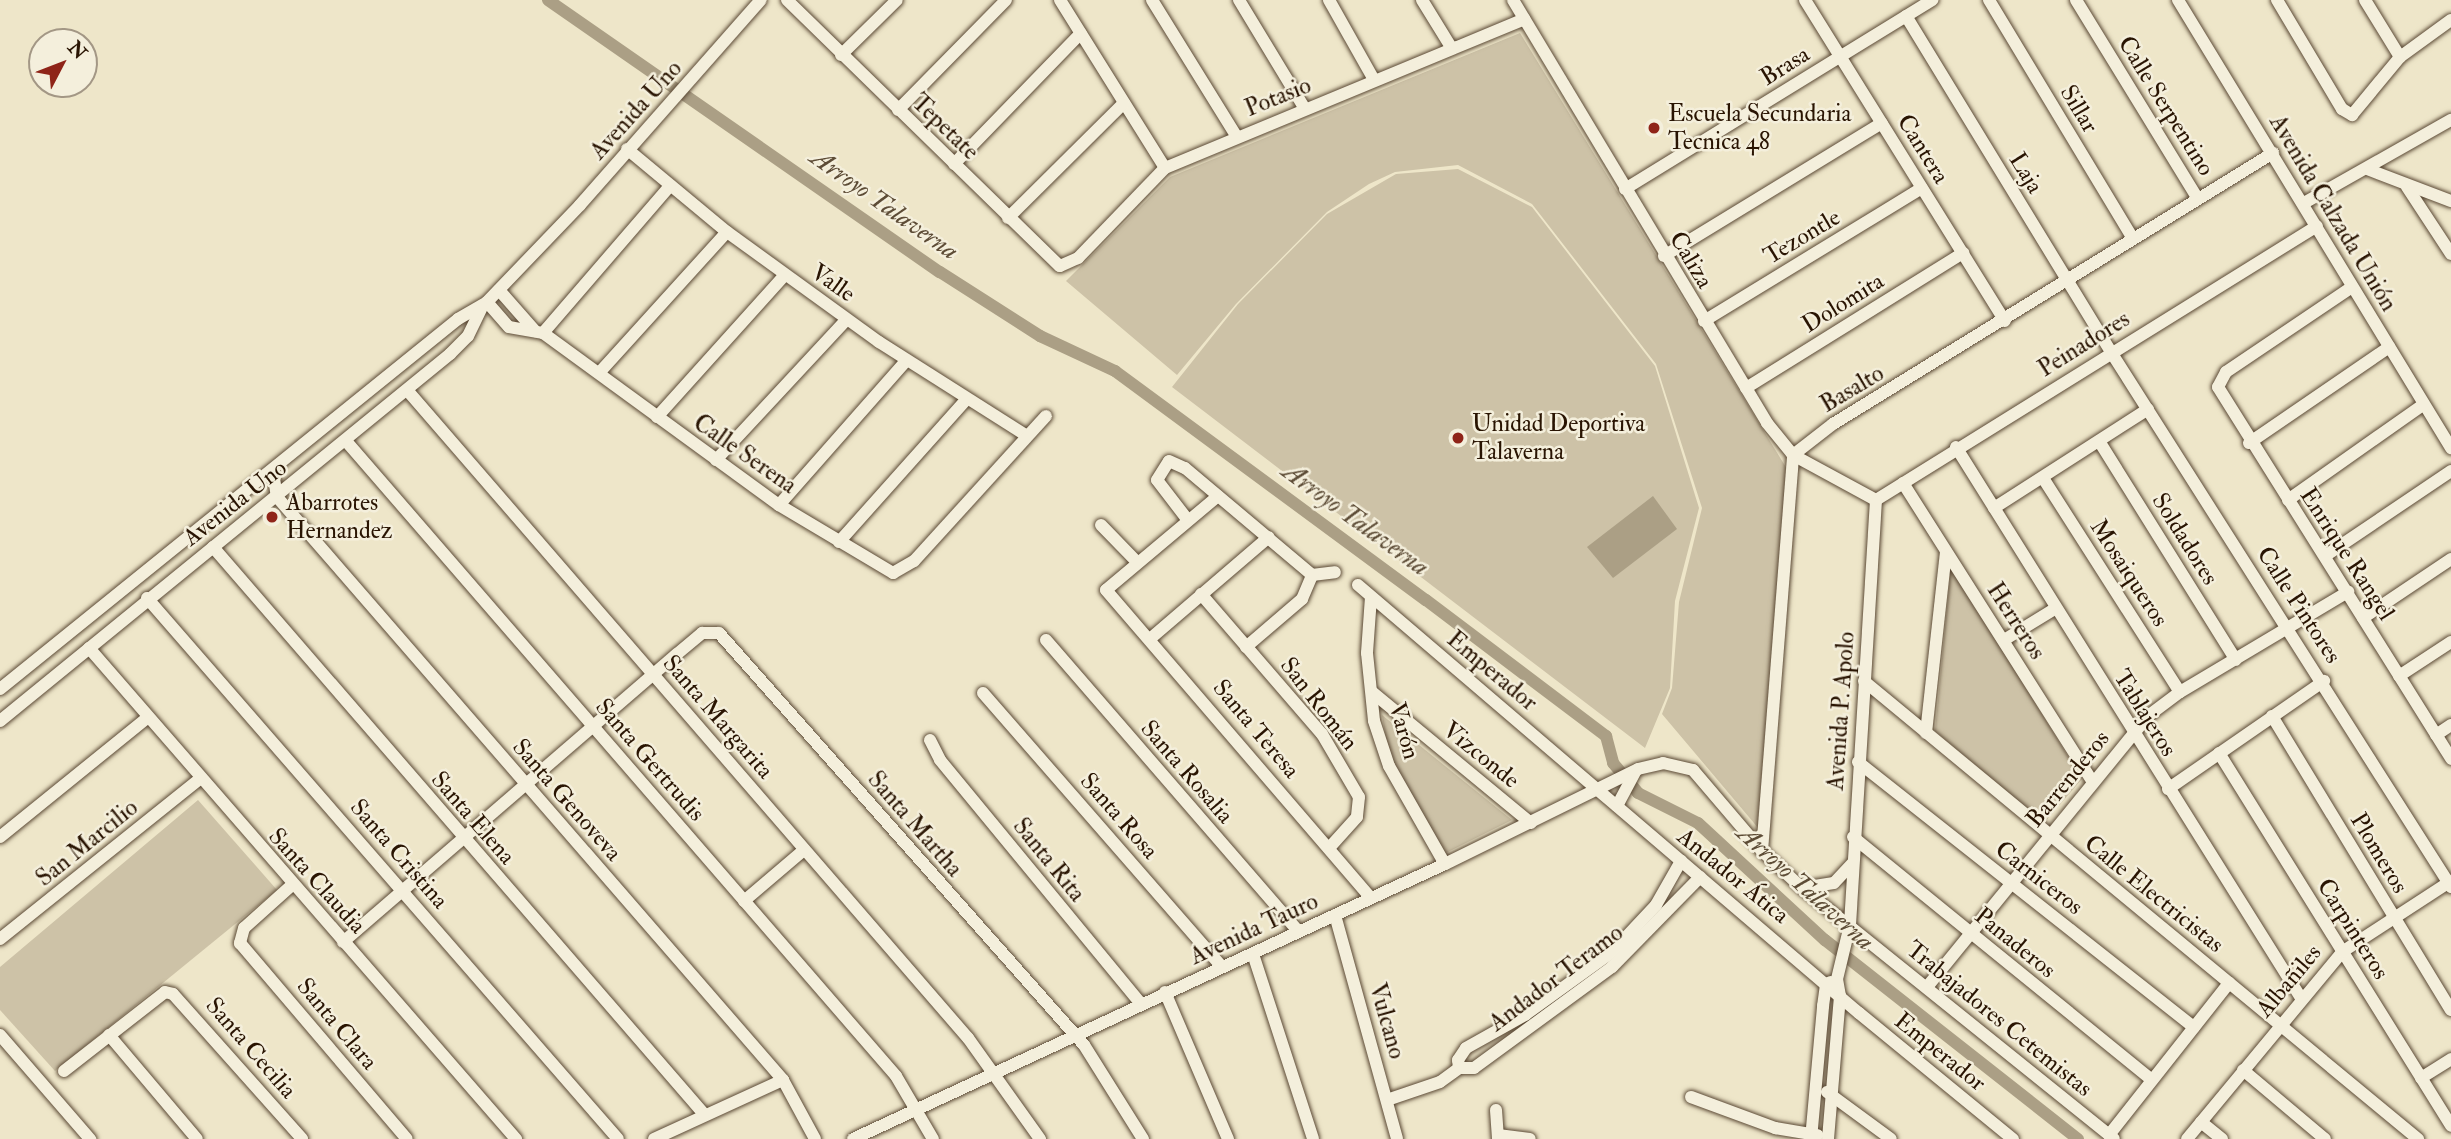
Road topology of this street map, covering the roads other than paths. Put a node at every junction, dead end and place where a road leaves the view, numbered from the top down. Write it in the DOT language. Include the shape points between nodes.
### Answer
graph roads {
  1 [pos="761,0"];
  2 [pos="787,0"];
  3 [pos="897,0"];
  4 [pos="1006,0"];
  5 [pos="1060,0"];
  6 [pos="1152,0"];
  7 [pos="1239,0"];
  8 [pos="1329,0"];
  9 [pos="1422,0"];
  10 [pos="1513,0"];
  11 [pos="1805,0"];
  12 [pos="1932,0"];
  13 [pos="1989,0"];
  14 [pos="2076,0"];
  15 [pos="2178,0"];
  16 [pos="2277,0"];
  17 [pos="2365,0"];
  18 [pos="1906,16"];
  19 [pos="1524,19"];
  20 [pos="2450,23"];
  21 [pos="1081,33"];
  22 [pos="1451,47"];
  23 [pos="841,55"];
  24 [pos="1840,57"];
  25 [pos="2400,57"];
  26 [pos="1374,80"];
  27 [pos="1124,103"];
  28 [pos="1305,109"];
  29 [pos="898,110"];
  30 [pos="2451,120"];
  31 [pos="1882,123"];
  32 [pos="1237,136"];
  33 [pos="627,149"];
  34 [pos="2273,153"];
  35 [pos="954,164"];
  36 [pos="1165,169"];
  37 [pos="2367,169"];
  38 [pos="670,186"];
  39 [pos="2407,187"];
  40 [pos="1923,188"];
  41 [pos="1625,189"];
  42 [pos="2198,199"];
  43 [pos="2451,201"];
  44 [pos="2304,203"];
  45 [pos="1008,218"];
  46 [pos="2317,226"];
  47 [pos="727,232"];
  48 [pos="2133,239"];
  49 [pos="1963,253"];
  50 [pos="2451,254"];
  51 [pos="1664,256"];
  52 [pos="1079,258"];
  53 [pos="785,275"];
  54 [pos="2067,280"];
  55 [pos="2352,287"];
  56 [pos="499,290"];
  57 [pos="485,305"];
  58 [pos="847,319"];
  59 [pos="1704,321"];
  60 [pos="2005,321"];
  61 [pos="539,332"];
  62 [pos="2389,347"];
  63 [pos="2111,352"];
  64 [pos="906,361"];
  65 [pos="598,373"];
  66 [pos="1745,388"];
  67 [pos="407,390"];
  68 [pos="966,400"];
  69 [pos="2424,404"];
  70 [pos="2148,410"];
  71 [pos="1046,416"];
  72 [pos="657,417"];
  73 [pos="1027,436"];
  74 [pos="2099,441"];
  75 [pos="346,442"];
  76 [pos="2249,443"];
  77 [pos="1956,447"];
  78 [pos="2451,448"];
  79 [pos="1793,455"];
  80 [pos="716,460"];
  81 [pos="2451,471"];
  82 [pos="272,472"];
  83 [pos="2043,478"];
  84 [pos="1903,482"];
  85 [pos="248,492"];
  86 [pos="1218,496"];
  87 [pos="277,497"];
  88 [pos="1875,500"];
  89 [pos="2288,500"];
  90 [pos="779,505"];
  91 [pos="1994,508"];
  92 [pos="1187,519"];
  93 [pos="1101,525"];
  94 [pos="1269,537"];
  95 [pos="839,542"];
  96 [pos="213,547"];
  97 [pos="1946,553"];
  98 [pos="2325,556"];
  99 [pos="2451,559"];
  100 [pos="1136,561"];
  101 [pos="1335,572"];
  102 [pos="1312,575"];
  103 [pos="1358,585"];
  104 [pos="2348,592"];
  105 [pos="1201,594"];
  106 [pos="1371,597"];
  107 [pos="147,598"];
  108 [pos="2056,608"];
  109 [pos="2364,618"];
  110 [pos="2290,628"];
  111 [pos="1151,638"];
  112 [pos="1046,640"];
  113 [pos="2004,640"];
  114 [pos="2451,642"];
  115 [pos="1246,647"];
  116 [pos="89,648"];
  117 [pos="2236,660"];
  118 [pos="26,668"];
  119 [pos="653,674"];
  120 [pos="2399,676"];
  121 [pos="1864,681"];
  122 [pos="2324,681"];
  123 [pos="43,687"];
  124 [pos="0,689"];
  125 [pos="1372,692"];
  126 [pos="2180,692"];
  127 [pos="983,693"];
  128 [pos="2272,716"];
  129 [pos="147,718"];
  130 [pos="0,721"];
  131 [pos="2451,725"];
  132 [pos="594,727"];
  133 [pos="1926,733"];
  134 [pos="2132,733"];
  135 [pos="2436,735"];
  136 [pos="930,740"];
  137 [pos="2219,753"];
  138 [pos="2451,760"];
  139 [pos="1858,762"];
  140 [pos="1674,764"];
  141 [pos="1642,768"];
  142 [pos="200,779"];
  143 [pos="2093,782"];
  144 [pos="526,786"];
  145 [pos="1604,786"];
  146 [pos="2168,789"];
  147 [pos="1618,801"];
  148 [pos="1531,823"];
  149 [pos="2049,835"];
  150 [pos="0,837"];
  151 [pos="1853,837"];
  152 [pos="463,839"];
  153 [pos="1329,848"];
  154 [pos="804,849"];
  155 [pos="1762,851"];
  156 [pos="1681,861"];
  157 [pos="1445,864"];
  158 [pos="1852,864"];
  159 [pos="1700,877"];
  160 [pos="2011,882"];
  161 [pos="2450,883"];
  162 [pos="292,885"];
  163 [pos="1802,888"];
  164 [pos="403,890"];
  165 [pos="1371,898"];
  166 [pos="744,901"];
  167 [pos="1335,915"];
  168 [pos="2393,916"];
  169 [pos="1850,925"];
  170 [pos="1297,930"];
  171 [pos="1970,934"];
  172 [pos="0,939"];
  173 [pos="344,942"];
  174 [pos="2342,952"];
  175 [pos="1253,954"];
  176 [pos="1223,967"];
  177 [pos="1834,978"];
  178 [pos="2230,983"];
  179 [pos="1927,987"];
  180 [pos="1165,992"];
  181 [pos="1840,996"];
  182 [pos="2301,998"];
  183 [pos="1140,1003"];
  184 [pos="2451,1010"];
  185 [pos="2280,1025"];
  186 [pos="2194,1027"];
  187 [pos="0,1035"];
  188 [pos="109,1035"];
  189 [pos="1074,1035"];
  190 [pos="5,1052"];
  191 [pos="2451,1059"];
  192 [pos="1459,1068"];
  193 [pos="2243,1070"];
  194 [pos="64,1071"];
  195 [pos="996,1073"];
  196 [pos="2421,1078"];
  197 [pos="783,1080"];
  198 [pos="2152,1080"];
  199 [pos="1815,1084"];
  200 [pos="1831,1096"];
  201 [pos="1691,1097"];
  202 [pos="1387,1100"];
  203 [pos="1496,1110"];
  204 [pos="917,1111"];
  205 [pos="704,1114"];
  206 [pos="2201,1122"];
  207 [pos="2451,1126"];
  208 [pos="1498,1137"];
  209 [pos="1812,1137"];
  210 [pos="1828,1137"];
  211 [pos="2111,1137"];
  212 [pos="90,1139"];
  213 [pos="197,1139"];
  214 [pos="302,1139"];
  215 [pos="407,1139"];
  216 [pos="516,1139"];
  217 [pos="618,1139"];
  218 [pos="653,1139"];
  219 [pos="815,1139"];
  220 [pos="853,1139"];
  221 [pos="933,1139"];
  222 [pos="1040,1139"];
  223 [pos="1143,1139"];
  224 [pos="1228,1139"];
  225 [pos="1313,1139"];
  226 [pos="1397,1139"];
  227 [pos="1530,1139"];
  228 [pos="1891,1139"];
  229 [pos="2014,1139"];
  230 [pos="2187,1139"];
  231 [pos="2222,1139"];
  232 [pos="2325,1139"];
  233 [pos="2418,1139"];
  1 -- 33 [label="street, Avenida Uno"];
  2 -- 23 [label="street, Tepetate"];
  3 -- 23 [label="street"];
  4 -- 29 [label="street"];
  5 -- 21 [label="street"];
  6 -- 32 [label="street"];
  7 -- 28 [label="street"];
  8 -- 26 [label="street"];
  9 -- 22 [label="street"];
  10 -- 19 [label="street, Caliza"];
  11 -- 24 [label="street, Cantera"];
  12 -- 18 [label="street, Brasa"];
  13 -- 48 [label="street, Sillar"];
  14 -- 42 [label="street, Calle Serpentino"];
  15 -- 34 [label="street, Avenida Calzada Unión"];
  16 -- 25 [label="street" via="2342,109 2358,112"];
  17 -- 25 [label="street"];
  18 -- 24 [label="street, Brasa"];
  18 -- 54 [label="street, Laja"];
  19 -- 22 [label="street, Potasio"];
  19 -- 41 [label="street, Caliza"];
  20 -- 25 [label="street"];
  21 -- 27 [label="street"];
  21 -- 35 [label="street"];
  22 -- 26 [label="street, Potasio"];
  23 -- 29 [label="street, Tepetate"];
  24 -- 31 [label="street, Cantera"];
  24 -- 41 [label="street, Brasa"];
  26 -- 28 [label="street, Potasio"];
  27 -- 36 [label="street"];
  27 -- 45 [label="street"];
  28 -- 32 [label="street, Potasio"];
  29 -- 35 [label="street, Tepetate"];
  30 -- 37 [label="street"];
  31 -- 40 [label="street, Cantera"];
  31 -- 51 [label="street"];
  32 -- 36 [label="street, Potasio"];
  33 -- 38 [label="street, Valle"];
  33 -- 56 [label="street, Avenida Uno"];
  34 -- 42 [label="street, Basalto"];
  34 -- 44 [label="street, Avenida Calzada Unión"];
  35 -- 45 [label="street, Tepetate"];
  36 -- 52 [label="street, Potasio"];
  37 -- 39 [label="street"];
  37 -- 44 [label="street"];
  38 -- 47 [label="street, Valle"];
  38 -- 61 [label="street"];
  39 -- 43 [label="street"];
  39 -- 50 [label="street"];
  40 -- 49 [label="street, Cantera"];
  40 -- 59 [label="street, Tezontle"];
  41 -- 51 [label="street, Caliza"];
  42 -- 48 [label="street, Basalto"];
  44 -- 46 [label="street, Avenida Calzada Unión"];
  45 -- 52 [label="street, Tepetate" via="1056,264 1067,266"];
  46 -- 55 [label="street, Avenida Calzada Unión"];
  46 -- 63 [label="street, Peinadores"];
  47 -- 53 [label="street, Valle"];
  47 -- 65 [label="street"];
  48 -- 54 [label="street, Basalto"];
  49 -- 60 [label="street, Cantera"];
  49 -- 66 [label="street, Dolomita"];
  51 -- 59 [label="street, Caliza"];
  53 -- 58 [label="street, Valle"];
  53 -- 72 [label="street"];
  54 -- 60 [label="street, Basalto"];
  54 -- 63 [label="street, Laja"];
  55 -- 62 [label="street, Avenida Calzada Unión"];
  55 -- 76 [label="street, Enrique Rangel" via="2226,372 2220,381 2220,395"];
  56 -- 57 [label="street, Avenida Uno"];
  56 -- 61 [label="street, Calle Serena"];
  57 -- 61 [label="street, Calle Serena" via="509,327"];
  57 -- 67 [label="street, Avenida Uno" via="468,336"];
  57 -- 82 [label="street, Avenida Uno" via="458,318"];
  58 -- 64 [label="street, Valle"];
  58 -- 80 [label="street"];
  59 -- 66 [label="street, Caliza"];
  60 -- 79 [label="street, Basalto" via="1833,424"];
  61 -- 65 [label="street, Calle Serena"];
  62 -- 69 [label="street, Avenida Calzada Unión"];
  62 -- 76 [label="street"];
  63 -- 70 [label="street, Calle Pintores"];
  63 -- 77 [label="street, Peinadores"];
  64 -- 68 [label="street, Valle"];
  64 -- 90 [label="street"];
  65 -- 72 [label="street, Calle Serena"];
  66 -- 79 [label="street, Caliza"];
  67 -- 75 [label="street, Avenida Uno"];
  67 -- 119 [label="street, Santa Margarita"];
  68 -- 73 [label="street, Valle"];
  68 -- 95 [label="street"];
  69 -- 78 [label="street, Avenida Calzada Unión"];
  69 -- 89 [label="street"];
  70 -- 74 [label="street"];
  70 -- 110 [label="street, Calle Pintores"];
  71 -- 73 [label="street"];
  72 -- 80 [label="street, Calle Serena"];
  73 -- 95 [label="street, Calle Serena" via="897,573"];
  74 -- 83 [label="street"];
  74 -- 117 [label="street, Soldadores"];
  75 -- 87 [label="street, Avenida Uno"];
  75 -- 132 [label="street, Santa Gertrudis"];
  76 -- 89 [label="street, Enrique Rangel"];
  77 -- 84 [label="street, Peinadores"];
  77 -- 91 [label="street, Tablajeros"];
  79 -- 88 [label="street, Caliza"];
  79 -- 155 [label="street"];
  80 -- 90 [label="street, Calle Serena"];
  81 -- 98 [label="street"];
  82 -- 85 [label="street, Avenida Uno"];
  82 -- 87 [label="street"];
  83 -- 91 [label="street"];
  83 -- 126 [label="street, Mosaiqueros"];
  84 -- 88 [label="street, Peinadores"];
  84 -- 97 [label="street, Herreros"];
  85 -- 87 [label="street" via="261,490"];
  85 -- 118 [label="street, Avenida Uno"];
  86 -- 92 [label="street"];
  86 -- 92 [label="street" via="1185,468 1169,461 1157,480"];
  86 -- 94 [label="street"];
  87 -- 96 [label="street, Avenida Uno"];
  87 -- 144 [label="street, Santa Genoveva"];
  88 -- 121 [label="street, Avenida P. Apolo"];
  89 -- 98 [label="street, Enrique Rangel"];
  90 -- 95 [label="street, Calle Serena"];
  91 -- 108 [label="street, Tablajeros"];
  92 -- 100 [label="street"];
  93 -- 100 [label="street"];
  94 -- 102 [label="street"];
  94 -- 105 [label="street"];
  96 -- 107 [label="street, Avenida Uno"];
  96 -- 152 [label="street, Santa Elena"];
  97 -- 113 [label="street, Herreros"];
  97 -- 133 [label="street"];
  98 -- 104 [label="street, Enrique Rangel"];
  99 -- 109 [label="street"];
  100 -- 111 [label="street, Santa Teresa" via="1106,590"];
  101 -- 102 [label="street"];
  102 -- 115 [label="street" via="1302,599"];
  103 -- 106 [label="street, Emperador"];
  104 -- 109 [label="street, Enrique Rangel"];
  104 -- 110 [label="street, Barrenderos"];
  105 -- 111 [label="street"];
  105 -- 115 [label="street, San Román"];
  106 -- 125 [label="street, Varón" via="1367,653"];
  106 -- 145 [label="street, Emperador"];
  107 -- 116 [label="street, Avenida Uno"];
  107 -- 164 [label="street, Santa Cristina"];
  108 -- 113 [label="street"];
  108 -- 134 [label="street, Tablajeros"];
  109 -- 120 [label="street, Enrique Rangel"];
  110 -- 117 [label="street, Barrenderos"];
  110 -- 122 [label="street, Calle Pintores"];
  111 -- 153 [label="street, Santa Teresa"];
  112 -- 170 [label="street, Santa Rosalia"];
  113 -- 143 [label="street, Herreros"];
  114 -- 120 [label="street"];
  115 -- 153 [label="street, San Román" via="1328,742 1359,797 1357,817"];
  116 -- 123 [label="street, Avenida Uno"];
  116 -- 129 [label="street, Santa Claudia"];
  117 -- 126 [label="street, Barrenderos"];
  118 -- 123 [label="street"];
  118 -- 124 [label="street, Avenida Uno"];
  119 -- 132 [label="street"];
  119 -- 154 [label="street, Santa Margarita"];
  119 -- 189 [label="street, Santa Martha" via="702,633 727,637"];
  120 -- 135 [label="street, Enrique Rangel"];
  121 -- 133 [label="street, Calle Electricistas"];
  121 -- 139 [label="street, Avenida P. Apolo"];
  122 -- 128 [label="street"];
  122 -- 161 [label="street, Calle Pintores"];
  123 -- 130 [label="street, Avenida Uno"];
  125 -- 148 [label="street, Vizconde"];
  125 -- 157 [label="street, Varón" via="1374,721 1389,766"];
  126 -- 134 [label="street, Barrenderos"];
  127 -- 176 [label="street, Santa Rosa"];
  128 -- 137 [label="street"];
  128 -- 168 [label="street, Plomeros"];
  129 -- 142 [label="street, Santa Claudia"];
  129 -- 150 [label="street"];
  131 -- 135 [label="street"];
  132 -- 144 [label="street"];
  132 -- 166 [label="street, Santa Gertrudis"];
  133 -- 149 [label="street, Calle Electricistas"];
  134 -- 143 [label="street, Barrenderos"];
  134 -- 146 [label="street, Tablajeros"];
  135 -- 138 [label="street, Enrique Rangel"];
  136 -- 183 [label="street, Santa Rita" via="940,760"];
  137 -- 146 [label="street"];
  137 -- 174 [label="street, Carpinteros"];
  139 -- 151 [label="street, Avenida P. Apolo"];
  139 -- 160 [label="street, Carniceros"];
  140 -- 141 [label="street, Avenida Tauro"];
  140 -- 155 [label="street, Trabajadores Cetemistas" via="1693,770"];
  141 -- 145 [label="street, Avenida Tauro"];
  141 -- 147 [label="street"];
  142 -- 162 [label="street, Santa Claudia"];
  142 -- 172 [label="street, San Marcilio"];
  143 -- 149 [label="street, Barrenderos"];
  144 -- 152 [label="street"];
  144 -- 197 [label="street, Santa Genoveva"];
  145 -- 147 [label="street, Andador Ática"];
  145 -- 148 [label="street, Avenida Tauro"];
  146 -- 182 [label="street, Tablajeros"];
  147 -- 156 [label="street, Andador Ática"];
  148 -- 157 [label="street, Avenida Tauro"];
  149 -- 160 [label="street, Barrenderos"];
  149 -- 178 [label="street, Calle Electricistas"];
  151 -- 158 [label="street, Avenida P. Apolo"];
  151 -- 171 [label="street, Panaderos"];
  152 -- 164 [label="street"];
  152 -- 205 [label="street, Santa Elena"];
  153 -- 165 [label="street, Santa Teresa"];
  154 -- 166 [label="street"];
  154 -- 195 [label="street, Santa Margarita"];
  155 -- 163 [label="street, Trabajadores Cetemistas"];
  156 -- 159 [label="street, Andador Ática"];
  156 -- 192 [label="street" via="1656,905 1611,953 1525,1015 1466,1048 1458,1060"];
  157 -- 165 [label="street, Avenida Tauro"];
  158 -- 163 [label="street" via="1834,883"];
  158 -- 169 [label="street, Avenida P. Apolo"];
  159 -- 177 [label="street, Andador Ática"];
  159 -- 192 [label="street, Andador Teramo" via="1612,967 1474,1068"];
  160 -- 171 [label="street, Barrenderos"];
  160 -- 186 [label="street, Carniceros"];
  161 -- 168 [label="street, Albañiles"];
  162 -- 173 [label="street, Santa Claudia"];
  162 -- 215 [label="street, Santa Clara" via="240,935 240,943"];
  163 -- 169 [label="street, Trabajadores Cetemistas"];
  164 -- 173 [label="street"];
  164 -- 217 [label="street, Santa Cristina"];
  165 -- 167 [label="street, Avenida Tauro"];
  166 -- 204 [label="street, Santa Gertrudis" via="896,1076"];
  167 -- 170 [label="street, Avenida Tauro"];
  167 -- 202 [label="street, Vulcano"];
  168 -- 174 [label="street, Albañiles"];
  168 -- 184 [label="street, Plomeros"];
  169 -- 177 [label="street, Avenida P. Apolo"];
  169 -- 179 [label="street, Trabajadores Cetemistas"];
  170 -- 175 [label="street, Avenida Tauro"];
  171 -- 179 [label="street, Barrenderos"];
  171 -- 198 [label="street, Panaderos"];
  173 -- 216 [label="street, Santa Claudia"];
  174 -- 182 [label="street, Albañiles"];
  174 -- 196 [label="street, Carpinteros"];
  175 -- 176 [label="street, Avenida Tauro"];
  175 -- 225 [label="street"];
  176 -- 180 [label="street, Avenida Tauro"];
  177 -- 181 [label="street, Andador Ática"];
  177 -- 199 [label="street, Avenida P. Apolo"];
  178 -- 185 [label="street, Calle Electricistas"];
  178 -- 186 [label="street"];
  179 -- 211 [label="street, Trabajadores Cetemistas"];
  180 -- 183 [label="street, Avenida Tauro"];
  180 -- 224 [label="street"];
  181 -- 200 [label="street"];
  181 -- 229 [label="street, Emperador"];
  182 -- 185 [label="street, Albañiles"];
  183 -- 189 [label="street, Avenida Tauro"];
  185 -- 193 [label="street, Albañiles"];
  185 -- 233 [label="street, Calle Electricistas"];
  186 -- 198 [label="street"];
  187 -- 190 [label="street"];
  188 -- 194 [label="street"];
  188 -- 213 [label="street"];
  188 -- 214 [label="street, Santa Cecilia" via="165,992 180,997"];
  189 -- 195 [label="street, Avenida Tauro"];
  189 -- 223 [label="street, Santa Martha" via="1106,1076"];
  190 -- 212 [label="street"];
  191 -- 196 [label="street"];
  192 -- 202 [label="street" via="1440,1082"];
  193 -- 206 [label="street, Albañiles"];
  193 -- 232 [label="street"];
  195 -- 204 [label="street, Avenida Tauro"];
  195 -- 222 [label="street, Santa Margarita"];
  196 -- 207 [label="street, Carpinteros"];
  197 -- 205 [label="street"];
  197 -- 219 [label="street, Santa Genoveva"];
  198 -- 211 [label="street"];
  199 -- 200 [label="street"];
  199 -- 209 [label="street, Avenida P. Apolo"];
  200 -- 210 [label="street"];
  200 -- 228 [label="street"];
  201 -- 209 [label="street"];
  202 -- 226 [label="street, Vulcano"];
  203 -- 208 [label="street"];
  204 -- 220 [label="street, Avenida Tauro"];
  204 -- 221 [label="street, Santa Gertrudis"];
  205 -- 218 [label="street"];
  206 -- 230 [label="street, Albañiles"];
  206 -- 231 [label="street"];
  208 -- 227 [label="street"];
  209 -- 210 [label="street"];
}
